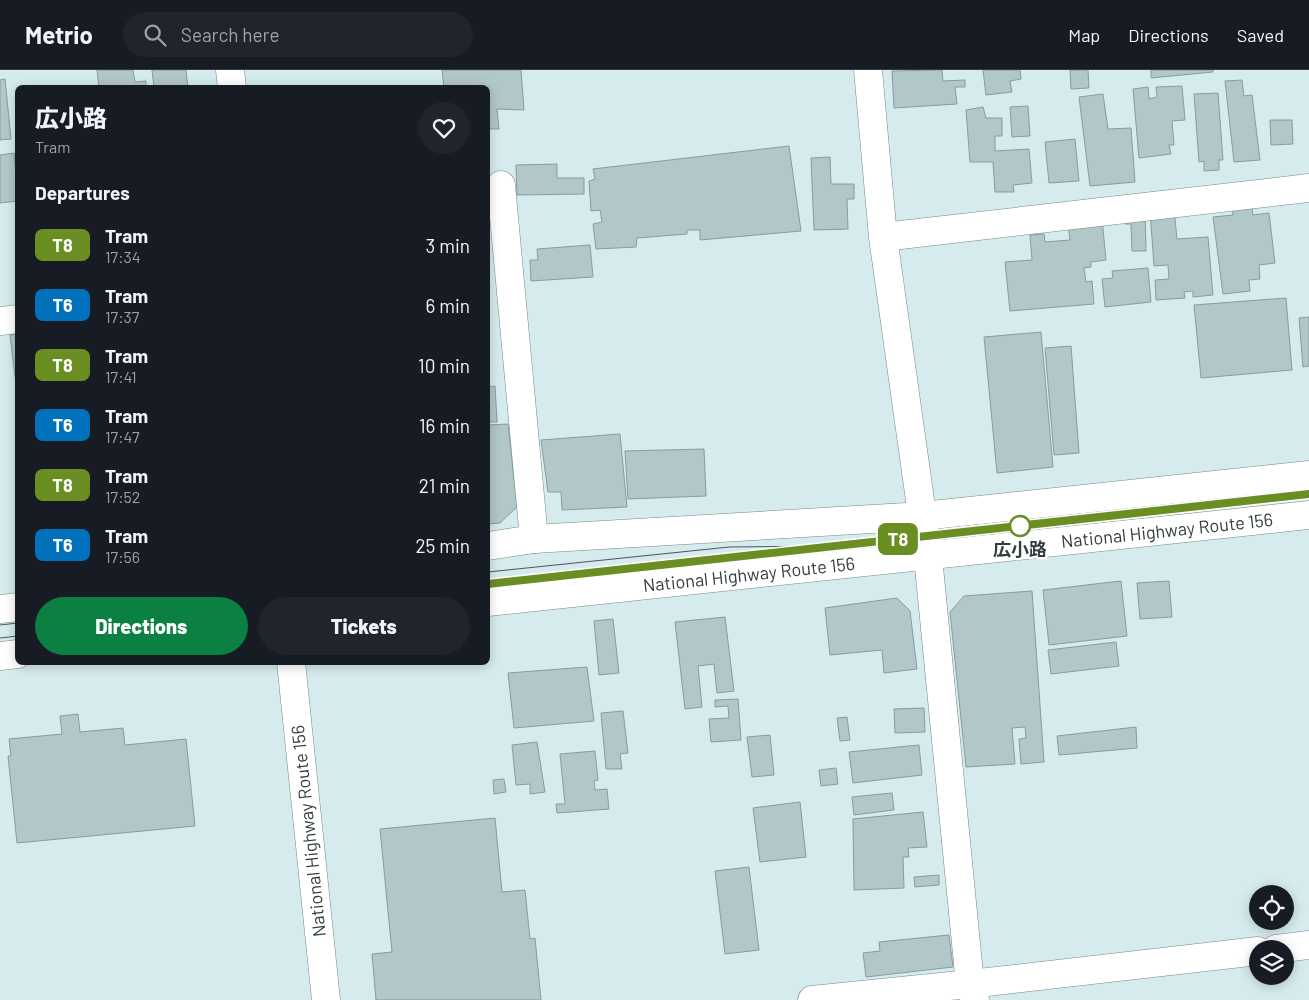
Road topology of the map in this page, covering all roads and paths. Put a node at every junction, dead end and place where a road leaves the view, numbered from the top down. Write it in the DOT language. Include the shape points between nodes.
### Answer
graph roads {
  1 [pos="230,70"];
  2 [pos="868,70"];
  3 [pos="232,85"];
  4 [pos="501,184"];
  5 [pos="1309,188"];
  6 [pos="883,237"];
  7 [pos="15,319"];
  8 [pos="0,321"];
  9 [pos="1309,475"];
  10 [pos="1309,515"];
  11 [pos="922,516"];
  12 [pos="534,540"];
  13 [pos="490,546"];
  14 [pos="928,557"];
  15 [pos="490,602"];
  16 [pos="15,607"];
  17 [pos="0,609"];
  18 [pos="15,654"];
  19 [pos="0,656"];
  20 [pos="291,665"];
  21 [pos="1309,945"];
  22 [pos="1294,947"];
  23 [pos="1249,952"];
  24 [pos="972,992"];
  25 [pos="326,1000"];
  26 [pos="812,1000"];
  1 -- 3 [label="main road"];
  2 -- 6 [label="main road"];
  4 -- 12 [label="main road"];
  5 -- 6 [label="main road"];
  6 -- 11 [label="main road"];
  7 -- 8 [label="main road"];
  9 -- 11 [label="main road"];
  10 -- 14 [label="main road, National Highway Route 156"];
  11 -- 12 [label="main road"];
  11 -- 14 [label="main road"];
  12 -- 13 [label="main road"];
  14 -- 15 [label="main road, National Highway Route 156"];
  14 -- 24 [label="main road"];
  16 -- 17 [label="main road"];
  18 -- 19 [label="main road"];
  20 -- 25 [label="main road, National Highway Route 156"];
  21 -- 22 [label="main road"];
  23 -- 24 [label="main road"];
  24 -- 26 [label="main road"];
}
